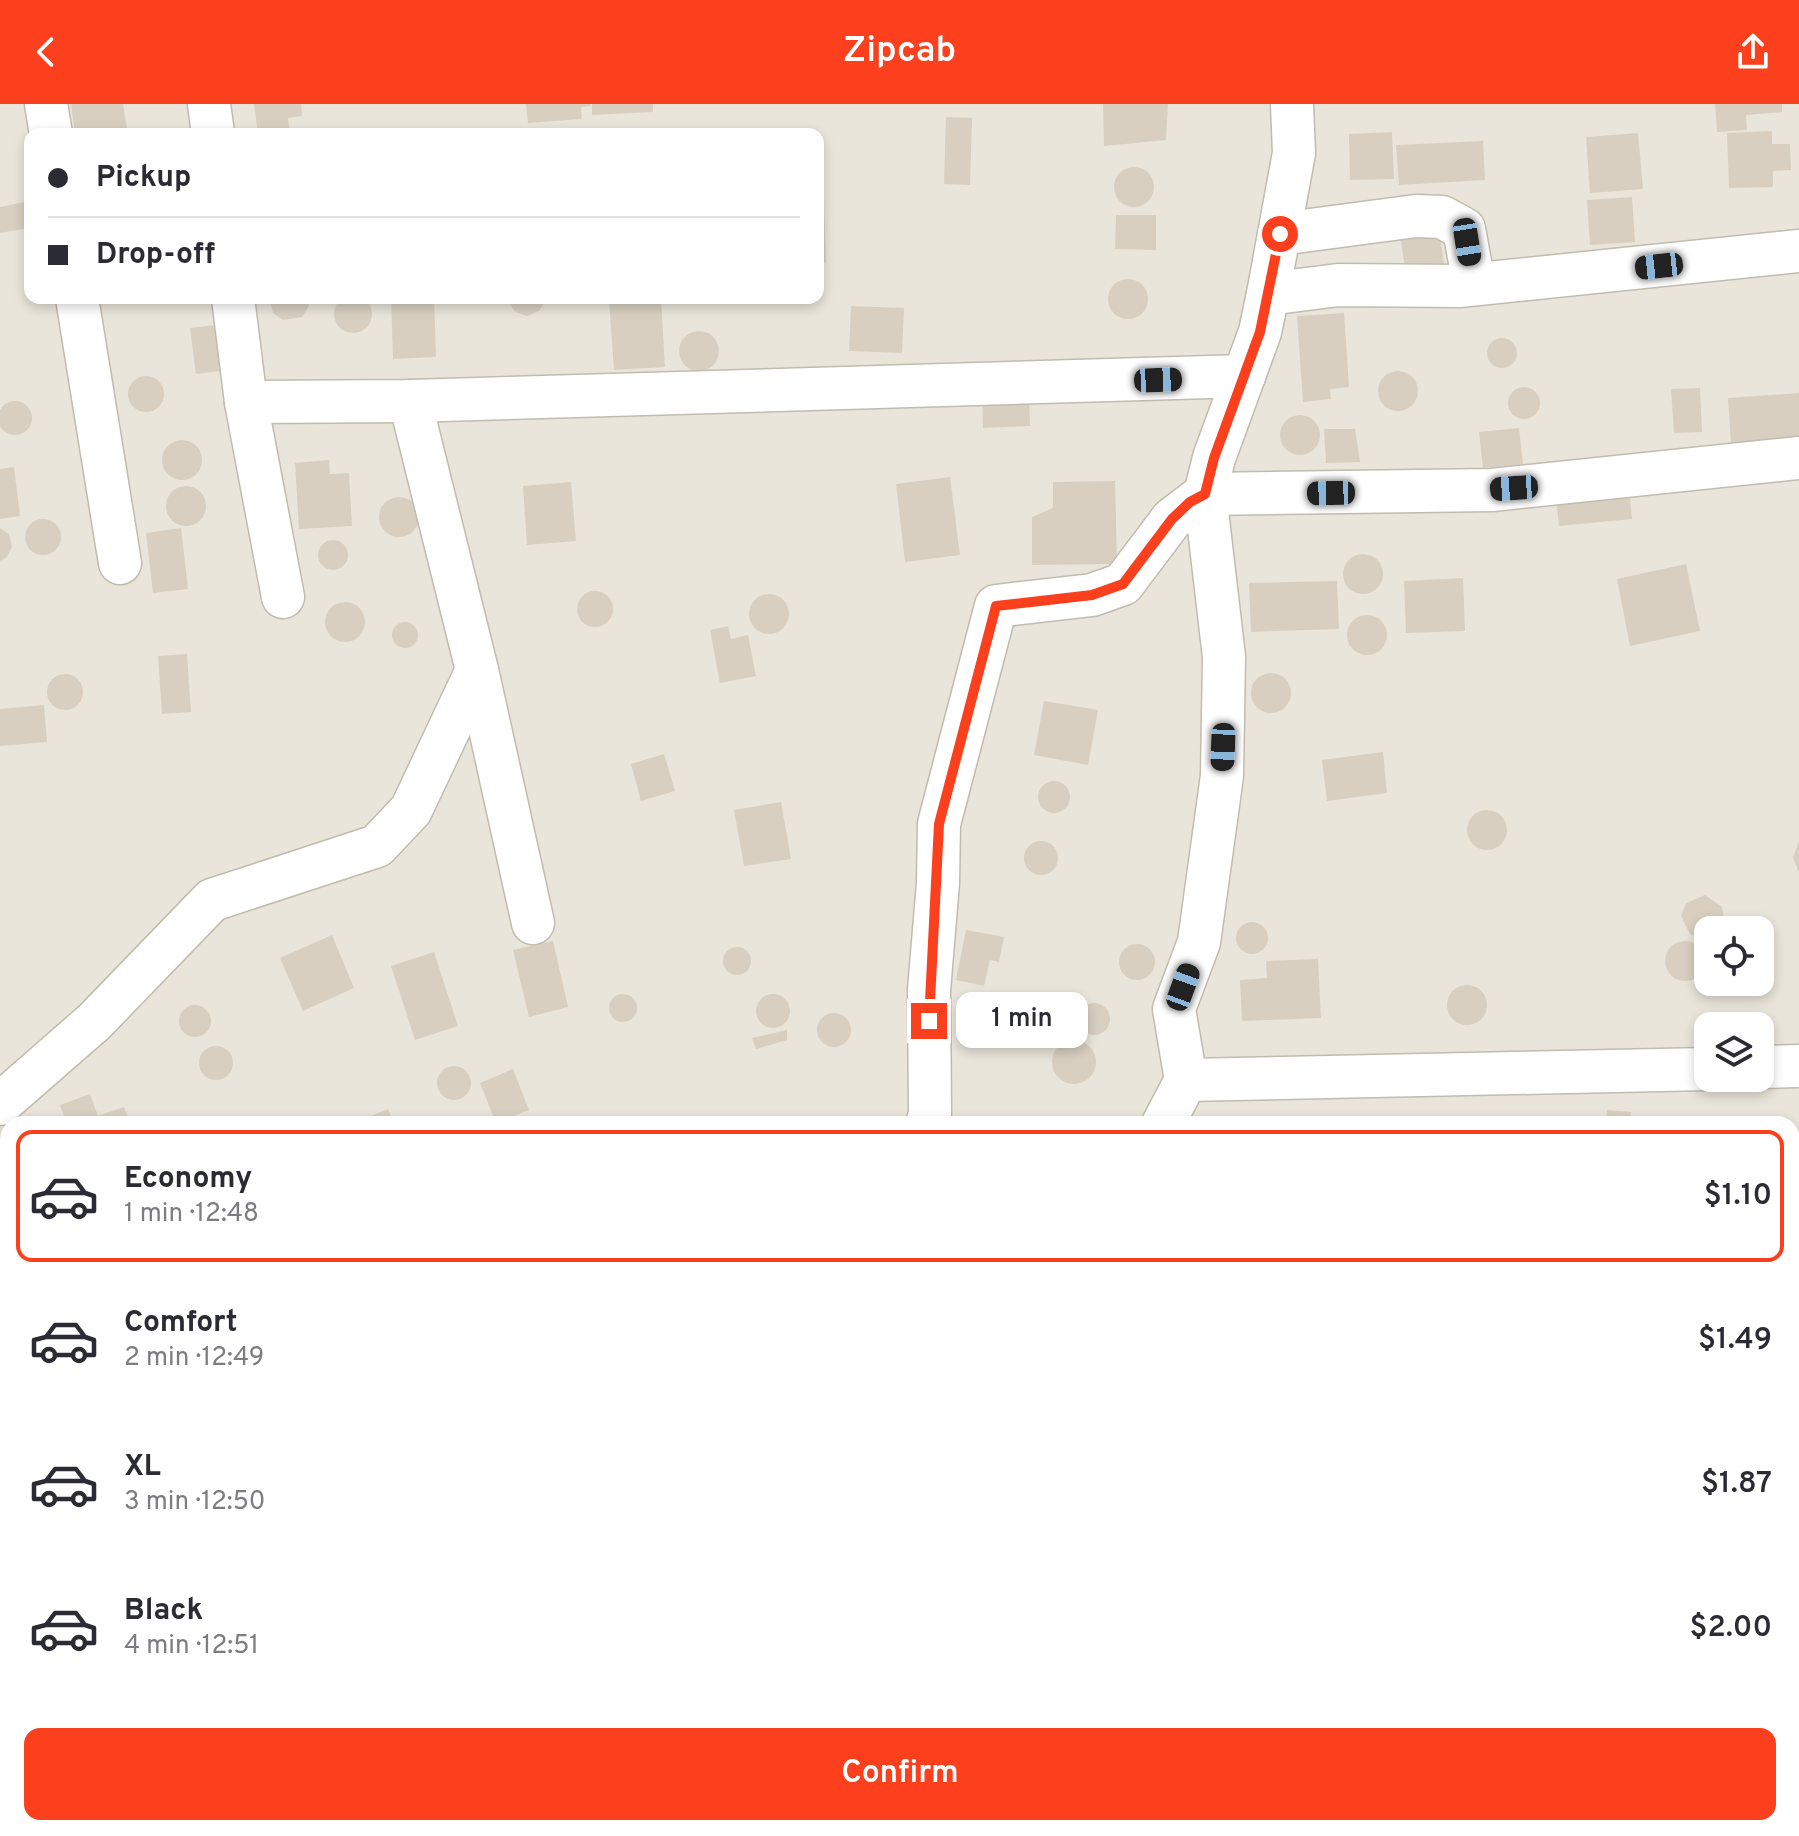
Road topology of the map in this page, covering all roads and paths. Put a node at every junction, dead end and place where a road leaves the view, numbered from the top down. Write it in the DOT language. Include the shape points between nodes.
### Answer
graph roads {
  1 [pos="46,104"];
  2 [pos="209,104"];
  3 [pos="1292,104"];
  4 [pos="50,128"];
  5 [pos="212,128"];
  6 [pos="1280,234"];
  7 [pos="1799,251"];
  8 [pos="1474,284"];
  9 [pos="1268,294"];
  10 [pos="78,304"];
  11 [pos="234,304"];
  12 [pos="1244,376"];
  13 [pos="410,401"];
  14 [pos="246,402"];
  15 [pos="1799,458"];
  16 [pos="1205,494"];
  17 [pos="120,563"];
  18 [pos="283,597"];
  19 [pos="477,670"];
  20 [pos="533,923"];
  21 [pos="1799,1066"];
  22 [pos="1774,1067"];
  23 [pos="1694,1069"];
  24 [pos="1186,1080"];
  25 [pos="0,1104"];
  26 [pos="929,1116"];
  27 [pos="1167,1116"];
  1 -- 4 [label="street"];
  2 -- 5 [label="street"];
  3 -- 6 [label="street" via="1294,153"];
  6 -- 8 [label="street" via="1442,217 1464,229"];
  6 -- 9 [label="street"];
  7 -- 8 [label="street"];
  8 -- 9 [label="street" via="1338,285"];
  9 -- 12 [label="street"];
  10 -- 17 [label="street"];
  11 -- 14 [label="street"];
  12 -- 13 [label="street"];
  12 -- 16 [label="street"];
  13 -- 14 [label="street"];
  13 -- 19 [label="street"];
  14 -- 18 [label="street"];
  15 -- 16 [label="street" via="1492,490"];
  16 -- 24 [label="street" via="1224,657 1222,776 1199,942 1174,1009"];
  16 -- 26 [label="street" via="1172,519 1123,584 1092,595 996,606 939,824 929,990"];
  19 -- 20 [label="street"];
  19 -- 25 [label="street" via="411,810 377,846 212,900 94,1022"];
  21 -- 22 [label="street"];
  23 -- 24 [label="street"];
  24 -- 27 [label="street"];
}
